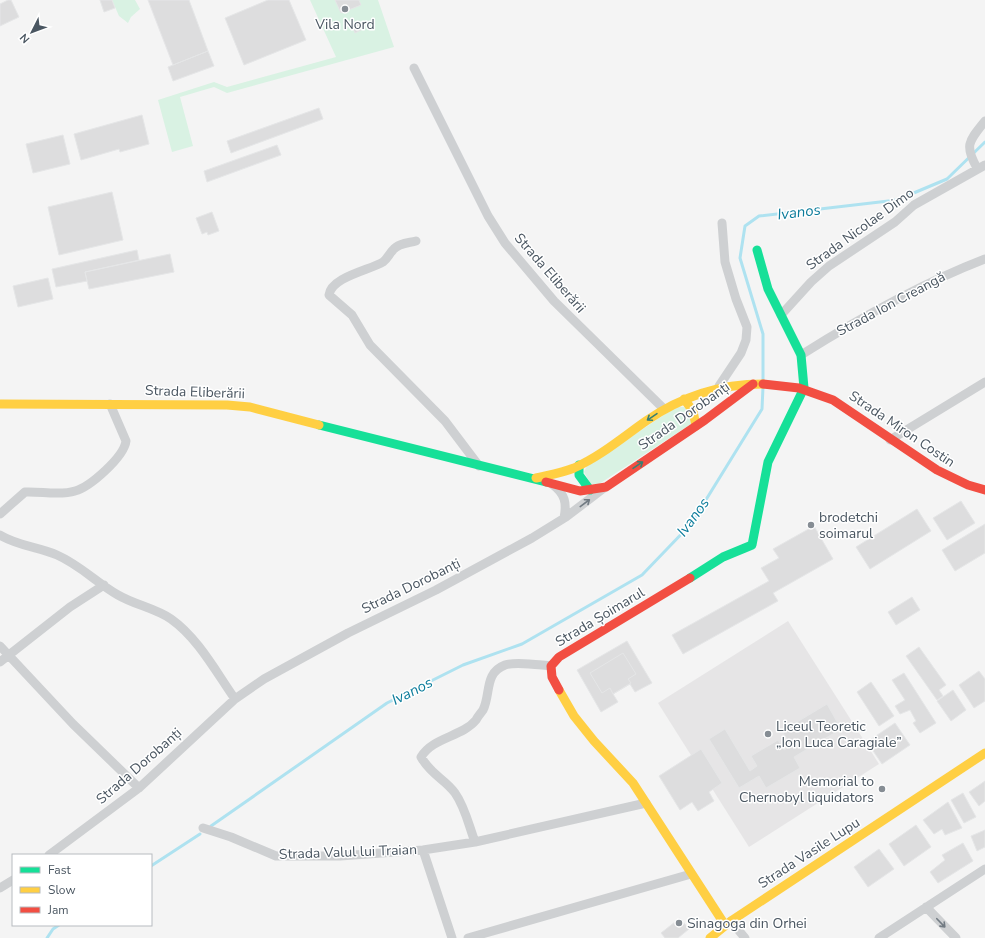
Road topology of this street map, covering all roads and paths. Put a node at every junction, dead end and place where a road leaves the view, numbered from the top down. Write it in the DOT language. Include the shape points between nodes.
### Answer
graph roads {
  1 [pos="414,68"];
  2 [pos="985,121"];
  3 [pos="979,166"];
  4 [pos="722,223"];
  5 [pos="416,241"];
  6 [pos="757,250"];
  7 [pos="985,259"];
  8 [pos="781,315"];
  9 [pos="801,355"];
  10 [pos="985,382"];
  11 [pos="753,384"];
  12 [pos="719,386"];
  13 [pos="804,388"];
  14 [pos="684,399"];
  15 [pos="0,404"];
  16 [pos="110,404"];
  17 [pos="664,409"];
  18 [pos="696,426"];
  19 [pos="890,440"];
  20 [pos="578,465"];
  21 [pos="479,466"];
  22 [pos="532,478"];
  23 [pos="552,484"];
  24 [pos="606,487"];
  25 [pos="590,490"];
  26 [pos="985,490"];
  27 [pos="0,514"];
  28 [pos="564,518"];
  29 [pos="0,535"];
  30 [pos="104,585"];
  31 [pos="0,646"];
  32 [pos="9,655"];
  33 [pos="0,662"];
  34 [pos="551,666"];
  35 [pos="235,699"];
  36 [pos="985,753"];
  37 [pos="139,788"];
  38 [pos="646,803"];
  39 [pos="203,828"];
  40 [pos="475,842"];
  41 [pos="423,850"];
  42 [pos="50,854"];
  43 [pos="985,869"];
  44 [pos="691,874"];
  45 [pos="12,881"];
  46 [pos="0,888"];
  47 [pos="926,907"];
  48 [pos="728,923"];
  49 [pos="452,938"];
  50 [pos="468,938"];
  51 [pos="710,938"];
  52 [pos="745,938"];
  53 [pos="879,938"];
  54 [pos="956,938"];
  1 -- 17 [label="street, Strada Eliberării" via="488,216 505,243 554,302"];
  2 -- 3 [label="street" via="971,138 968,149"];
  3 -- 8 [label="street, Strada Nicolae Dimo" via="955,184 914,205 895,222 829,266"];
  4 -- 12 [label="street" via="725,262 747,327 741,353"];
  5 -- 21 [label="street" via="399,245 382,263 334,285 329,290 329,295 352,315 370,345 445,422"];
  6 -- 8 [label="street" via="768,289"];
  7 -- 9 [label="street, Strada Ion Creangă" via="930,282 841,330"];
  8 -- 9 [label="street"];
  9 -- 13 [label="street"];
  10 -- 19 [label="street"];
  11 -- 12 [label="street, Strada Eliberării"];
  11 -- 13 [label="street"];
  11 -- 18 [label="street, Strada Dorobanți"];
  12 -- 14 [label="street, Strada Eliberării"];
  13 -- 19 [label="street, Strada Miron Costin" via="834,400"];
  13 -- 34 [label="street, Strada Șoimarul" via="768,462 752,544 714,561 697,574 559,657"];
  14 -- 17 [label="street, Strada Eliberării"];
  14 -- 18 [label="street" via="696,414"];
  15 -- 16 [label="street, Strada Eliberării"];
  16 -- 21 [label="street, Strada Eliberării" via="250,407"];
  16 -- 27 [label="street" via="126,440 126,447 120,455 88,484 74,491 25,492"];
  17 -- 20 [label="street, Strada Eliberării, one-way"];
  24 -- 18 [label="street, Strada Dorobanți, one-way"];
  19 -- 26 [label="street, Strada Miron Costin" via="951,478"];
  20 -- 22 [label="street, Strada Eliberării" via="559,473"];
  20 -- 25 [label="street" via="579,475"];
  21 -- 22 [label="street, Strada Eliberării"];
  22 -- 23 [label="street, Strada Eliberării"];
  23 -- 25 [label="street, Strada Eliberării" via="580,491"];
  23 -- 28 [label="street" via="560,490 564,498"];
  24 -- 25 [label="street, Strada Eliberării"];
  28 -- 24 [label="street, Strada Dorobanți, one-way"];
  28 -- 35 [label="street, Strada Dorobanți" via="465,575 348,633 264,679"];
  29 -- 30 [label="street" via="26,547 57,555"];
  30 -- 32 [label="street" via="70,607"];
  30 -- 35 [label="street" via="119,596 145,605 170,618 184,629"];
  31 -- 32 [label="street"];
  32 -- 33 [label="street"];
  32 -- 37 [label="street"];
  34 -- 38 [label="street, Strada Șoimarul" via="552,678 574,716 633,783"];
  34 -- 40 [label="street" via="512,664 497,670 491,678 484,709 474,722 425,750 421,757 427,768 454,793"];
  35 -- 37 [label="street, Strada Dorobanți"];
  36 -- 48 [label="street, Strada Vasile Lupu"];
  37 -- 42 [label="street, Strada Dorobanți"];
  38 -- 40 [label="street, Strada Valul lui Traian"];
  38 -- 44 [label="street, Strada Șoimarul"];
  39 -- 41 [label="street, Strada Valul lui Traian" via="276,856 340,856"];
  40 -- 41 [label="street, Strada Valul lui Traian"];
  41 -- 49 [label="street"];
  43 -- 47 [label="street"];
  44 -- 48 [label="street, Strada Șoimarul"];
  44 -- 50 [label="street"];
  45 -- 46 [label="street"];
  47 -- 53 [label="street"];
  47 -- 54 [label="street, one-way"];
  48 -- 51 [label="street, Strada Vasile Lupu"];
  48 -- 52 [label="street"];
}
